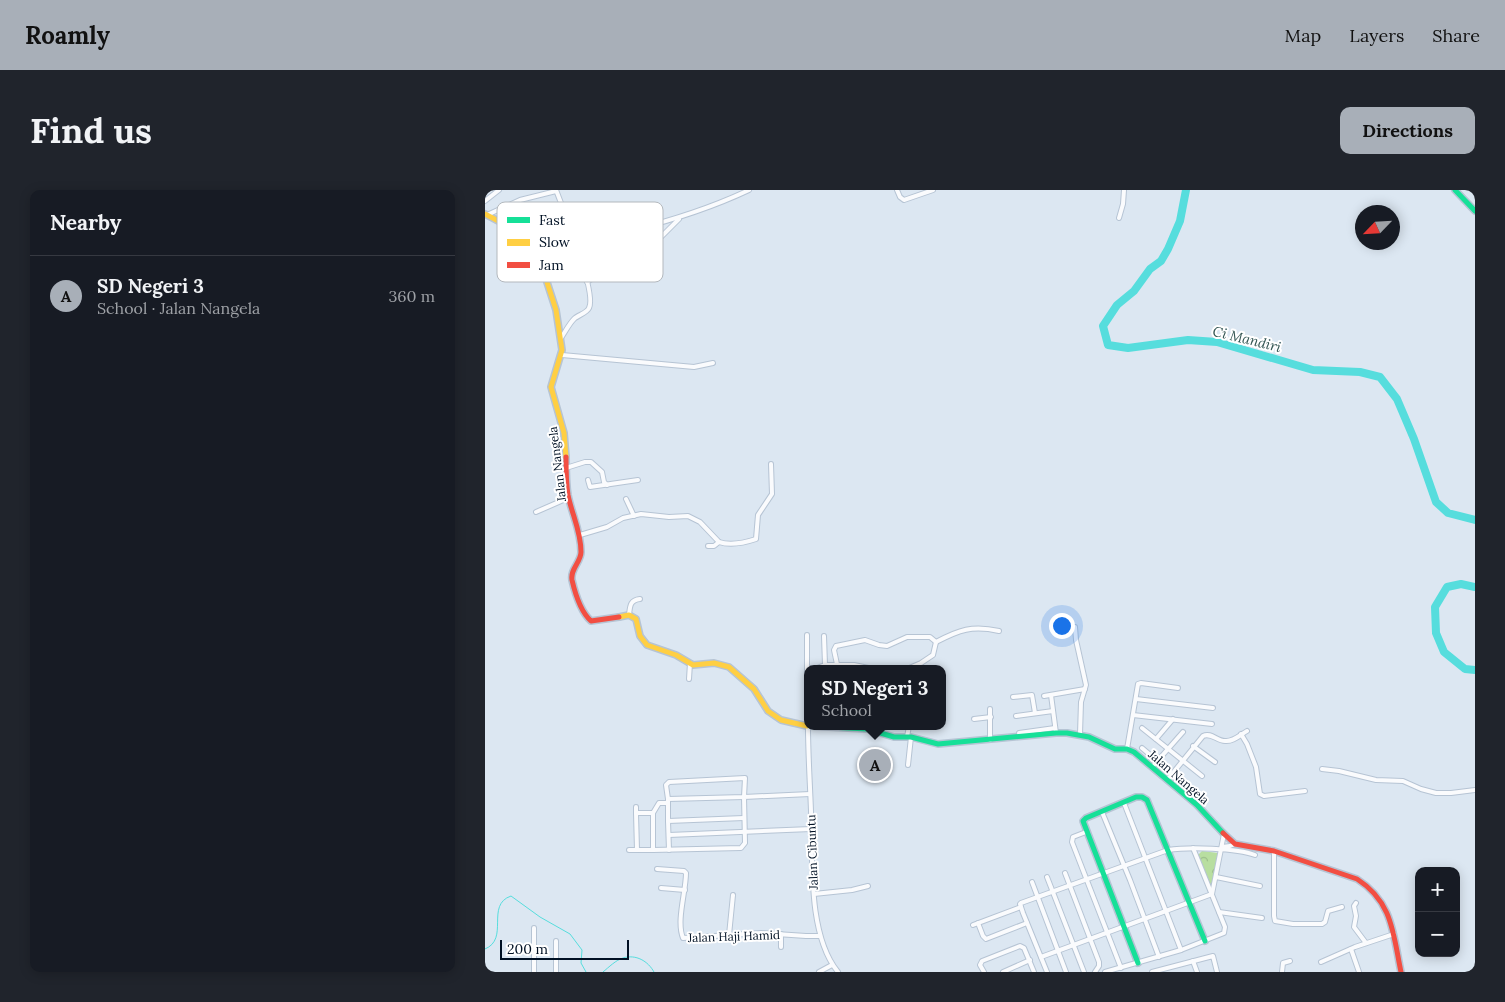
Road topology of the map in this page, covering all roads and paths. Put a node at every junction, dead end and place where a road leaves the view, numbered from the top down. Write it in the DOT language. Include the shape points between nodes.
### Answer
graph roads {
  1 [pos="499,190"];
  2 [pos="749,190"];
  3 [pos="897,190"];
  4 [pos="933,190"];
  5 [pos="1124,190"];
  6 [pos="1455,190"];
  7 [pos="556,191"];
  8 [pos="485,202"];
  9 [pos="515,202"];
  10 [pos="1475,211"];
  11 [pos="486,215"];
  12 [pos="680,218"];
  13 [pos="1119,218"];
  14 [pos="497,221"];
  15 [pos="663,222"];
  16 [pos="663,235"];
  17 [pos="547,282"];
  18 [pos="587,282"];
  19 [pos="561,338"];
  20 [pos="562,355"];
  21 [pos="713,363"];
  22 [pos="771,464"];
  23 [pos="566,468"];
  24 [pos="588,480"];
  25 [pos="638,480"];
  26 [pos="607,485"];
  27 [pos="568,498"];
  28 [pos="626,499"];
  29 [pos="536,512"];
  30 [pos="634,516"];
  31 [pos="580,535"];
  32 [pos="719,542"];
  33 [pos="708,546"];
  34 [pos="640,599"];
  35 [pos="629,615"];
  36 [pos="1075,626"];
  37 [pos="999,631"];
  38 [pos="807,634"];
  39 [pos="824,636"];
  40 [pos="936,642"];
  41 [pos="689,663"];
  42 [pos="921,663"];
  43 [pos="807,665"];
  44 [pos="825,665"];
  45 [pos="838,665"];
  46 [pos="916,665"];
  47 [pos="689,679"];
  48 [pos="1179,688"];
  49 [pos="1085,689"];
  50 [pos="1051,695"];
  51 [pos="1044,696"];
  52 [pos="1013,697"];
  53 [pos="1136,698"];
  54 [pos="1213,708"];
  55 [pos="990,709"];
  56 [pos="1053,711"];
  57 [pos="1035,713"];
  58 [pos="1133,715"];
  59 [pos="1016,716"];
  60 [pos="991,717"];
  61 [pos="974,719"];
  62 [pos="1173,720"];
  63 [pos="1212,724"];
  64 [pos="804,725"];
  65 [pos="1142,728"];
  66 [pos="809,730"];
  67 [pos="870,730"];
  68 [pos="909,730"];
  69 [pos="1055,730"];
  70 [pos="1247,731"];
  71 [pos="1183,732"];
  72 [pos="1019,733"];
  73 [pos="1081,734"];
  74 [pos="1241,734"];
  75 [pos="909,737"];
  76 [pos="1156,739"];
  77 [pos="990,740"];
  78 [pos="1193,746"];
  79 [pos="1142,748"];
  80 [pos="1167,748"];
  81 [pos="1127,749"];
  82 [pos="1182,760"];
  83 [pos="1157,761"];
  84 [pos="1215,762"];
  85 [pos="908,764"];
  86 [pos="1153,766"];
  87 [pos="1322,769"];
  88 [pos="1172,773"];
  89 [pos="1202,776"];
  90 [pos="1168,779"];
  91 [pos="1188,787"];
  92 [pos="1475,790"];
  93 [pos="1305,791"];
  94 [pos="809,794"];
  95 [pos="744,797"];
  96 [pos="668,801"];
  97 [pos="1124,803"];
  98 [pos="636,807"];
  99 [pos="1102,812"];
  100 [pos="636,813"];
  101 [pos="653,813"];
  102 [pos="744,818"];
  103 [pos="668,821"];
  104 [pos="811,829"];
  105 [pos="744,832"];
  106 [pos="1086,832"];
  107 [pos="1224,834"];
  108 [pos="669,835"];
  109 [pos="1235,844"];
  110 [pos="1193,848"];
  111 [pos="1221,848"];
  112 [pos="629,850"];
  113 [pos="637,850"];
  114 [pos="653,850"];
  115 [pos="669,850"];
  116 [pos="1168,850"];
  117 [pos="1274,851"];
  118 [pos="1255,855"];
  119 [pos="1145,858"];
  120 [pos="1124,865"];
  121 [pos="657,869"];
  122 [pos="1065,874"];
  123 [pos="1102,874"];
  124 [pos="1047,877"];
  125 [pos="1216,877"];
  126 [pos="1085,880"];
  127 [pos="1032,882"];
  128 [pos="1069,885"];
  129 [pos="868,886"];
  130 [pos="1260,886"];
  131 [pos="661,888"];
  132 [pos="685,890"];
  133 [pos="1053,891"];
  134 [pos="814,894"];
  135 [pos="1212,894"];
  136 [pos="733,895"];
  137 [pos="1037,897"];
  138 [pos="1189,902"];
  139 [pos="1356,903"];
  140 [pos="1021,907"];
  141 [pos="1342,907"];
  142 [pos="1166,910"];
  143 [pos="1219,912"];
  144 [pos="1262,918"];
  145 [pos="1145,919"];
  146 [pos="978,923"];
  147 [pos="1027,923"];
  148 [pos="973,924"];
  149 [pos="1123,927"];
  150 [pos="535,928"];
  151 [pos="1107,933"];
  152 [pos="729,934"];
  153 [pos="781,934"];
  154 [pos="1394,934"];
  155 [pos="820,936"];
  156 [pos="1090,940"];
  157 [pos="556,941"];
  158 [pos="1205,941"];
  159 [pos="1366,944"];
  160 [pos="1074,946"];
  161 [pos="781,947"];
  162 [pos="1351,949"];
  163 [pos="1181,950"];
  164 [pos="1058,952"];
  165 [pos="1041,957"];
  166 [pos="1159,957"];
  167 [pos="1030,960"];
  168 [pos="1193,961"];
  169 [pos="1289,961"];
  170 [pos="1321,962"];
  171 [pos="1138,963"];
  172 [pos="832,965"];
  173 [pos="1174,966"];
  174 [pos="1121,968"];
  175 [pos="534,972"];
  176 [pos="556,972"];
  177 [pos="819,972"];
  178 [pos="838,972"];
  179 [pos="984,972"];
  180 [pos="1003,972"];
  181 [pos="1035,972"];
  182 [pos="1047,972"];
  183 [pos="1066,972"];
  184 [pos="1084,972"];
  185 [pos="1095,972"];
  186 [pos="1105,972"];
  187 [pos="1155,972"];
  188 [pos="1176,972"];
  189 [pos="1197,972"];
  190 [pos="1217,972"];
  191 [pos="1282,972"];
  192 [pos="1359,972"];
  193 [pos="1401,972"];
  1 -- 8 [label="street"];
  2 -- 12 [label="street"];
  3 -- 4 [label="street" via="904,200"];
  5 -- 13 [label="street"];
  6 -- 10 [label="main road"];
  7 -- 9 [label="street"];
  11 -- 14 [label="main road, Jalan Nangela"];
  12 -- 15 [label="street"];
  12 -- 16 [label="street"];
  17 -- 19 [label="main road, Jalan Nangela"];
  18 -- 19 [label="street" via="590,307 575,318"];
  19 -- 20 [label="main road, Jalan Nangela"];
  20 -- 21 [label="street" via="695,366"];
  20 -- 23 [label="main road, Jalan Nangela" via="551,386 563,426"];
  22 -- 32 [label="street" via="771,494 759,515 756,539 740,544"];
  23 -- 26 [label="street" via="592,462 602,472"];
  23 -- 27 [label="main road, Jalan Nangela"];
  24 -- 26 [label="street" via="590,487"];
  25 -- 26 [label="street"];
  27 -- 29 [label="street"];
  27 -- 31 [label="main road, Jalan Nangela"];
  28 -- 30 [label="street"];
  30 -- 31 [label="street"];
  30 -- 32 [label="street" via="691,516"];
  31 -- 35 [label="main road, Jalan Nangela" via="581,555 571,577 586,618 591,621"];
  32 -- 33 [label="street"];
  34 -- 35 [label="street" via="631,602"];
  35 -- 41 [label="main road, Jalan Nangela" via="636,619 647,644"];
  36 -- 49 [label="street"];
  37 -- 40 [label="street" via="972,628"];
  38 -- 43 [label="street"];
  39 -- 44 [label="street"];
  40 -- 42 [label="street" via="933,655"];
  40 -- 45 [label="street" via="929,637 907,637 887,646 865,640 836,646"];
  41 -- 47 [label="street"];
  41 -- 64 [label="main road, Jalan Nangela" via="714,663 729,668 750,685 768,711 781,720"];
  42 -- 46 [label="street"];
  48 -- 53 [label="street" via="1140,683"];
  49 -- 50 [label="street"];
  49 -- 73 [label="street" via="1081,702"];
  50 -- 51 [label="street"];
  50 -- 56 [label="street"];
  52 -- 57 [label="street" via="1032,695"];
  53 -- 54 [label="street"];
  53 -- 58 [label="street"];
  55 -- 60 [label="street"];
  56 -- 57 [label="street"];
  56 -- 69 [label="street"];
  57 -- 59 [label="street"];
  58 -- 62 [label="street"];
  58 -- 81 [label="street"];
  60 -- 61 [label="street"];
  60 -- 77 [label="street"];
  62 -- 63 [label="street"];
  62 -- 76 [label="street"];
  65 -- 76 [label="street"];
  66 -- 94 [label="street, Jalan Cibuntu"];
  67 -- 75 [label="main road, Jalan Nangela" via="894,737"];
  68 -- 75 [label="street"];
  69 -- 72 [label="street"];
  69 -- 73 [label="main road, Jalan Nangela"];
  69 -- 77 [label="main road, Jalan Nangela"];
  70 -- 74 [label="street"];
  71 -- 80 [label="street"];
  73 -- 81 [label="main road, Jalan Nangela" via="1115,749"];
  74 -- 78 [label="street" via="1224,742 1205,734"];
  74 -- 93 [label="street" via="1256,767 1260,794"];
  75 -- 77 [label="main road, Jalan Nangela" via="938,744"];
  75 -- 85 [label="street"];
  76 -- 80 [label="street"];
  78 -- 82 [label="street"];
  78 -- 84 [label="street"];
  79 -- 83 [label="street"];
  80 -- 82 [label="street"];
  80 -- 83 [label="street"];
  81 -- 86 [label="main road, Jalan Nangela"];
  82 -- 88 [label="street"];
  82 -- 89 [label="street"];
  83 -- 86 [label="street"];
  83 -- 88 [label="street"];
  86 -- 90 [label="main road, Jalan Nangela"];
  87 -- 92 [label="street" via="1403,782 1436,793"];
  88 -- 90 [label="street"];
  88 -- 91 [label="street"];
  90 -- 107 [label="main road, Jalan Nangela"];
  94 -- 95 [label="street"];
  94 -- 104 [label="street, Jalan Cibuntu"];
  95 -- 96 [label="street"];
  95 -- 96 [label="street" via="745,778 669,782 666,785"];
  95 -- 102 [label="street"];
  96 -- 101 [label="street" via="659,803"];
  96 -- 103 [label="street"];
  97 -- 99 [label="main road"];
  97 -- 116 [label="main road" via="1138,797 1146,798"];
  97 -- 119 [label="street"];
  98 -- 100 [label="street"];
  99 -- 106 [label="main road" via="1083,820"];
  99 -- 120 [label="street"];
  100 -- 101 [label="street"];
  100 -- 113 [label="street"];
  101 -- 114 [label="street"];
  102 -- 103 [label="street"];
  102 -- 105 [label="street"];
  103 -- 108 [label="street"];
  104 -- 105 [label="street"];
  104 -- 134 [label="street, Jalan Cibuntu"];
  105 -- 108 [label="street"];
  105 -- 115 [label="street" via="745,843 741,848"];
  106 -- 123 [label="main road"];
  106 -- 126 [label="street" via="1072,840"];
  107 -- 109 [label="main road, Jalan Nangela"];
  107 -- 111 [label="street"];
  108 -- 115 [label="street"];
  109 -- 111 [label="street"];
  109 -- 117 [label="main road"];
  110 -- 111 [label="street"];
  110 -- 116 [label="street"];
  110 -- 135 [label="street"];
  111 -- 118 [label="street"];
  111 -- 125 [label="street"];
  112 -- 113 [label="street"];
  113 -- 114 [label="street"];
  114 -- 115 [label="street"];
  116 -- 119 [label="street"];
  116 -- 138 [label="main road"];
  117 -- 141 [label="street" via="1275,921 1322,924 1327,911"];
  117 -- 154 [label="main road" via="1369,886 1383,902"];
  119 -- 120 [label="street"];
  119 -- 142 [label="street"];
  120 -- 123 [label="street"];
  120 -- 145 [label="street"];
  121 -- 132 [label="street, Jalan Haji Hamid" via="685,872"];
  122 -- 128 [label="street"];
  123 -- 126 [label="street"];
  123 -- 149 [label="main road"];
  124 -- 133 [label="street"];
  125 -- 130 [label="street"];
  125 -- 135 [label="street"];
  126 -- 128 [label="street"];
  126 -- 151 [label="street"];
  127 -- 137 [label="street"];
  128 -- 133 [label="street"];
  128 -- 156 [label="street"];
  129 -- 134 [label="street"];
  131 -- 132 [label="street"];
  132 -- 152 [label="street, Jalan Haji Hamid" via="682,937"];
  133 -- 137 [label="street"];
  133 -- 160 [label="street"];
  134 -- 155 [label="street, Jalan Cibuntu"];
  135 -- 138 [label="street"];
  135 -- 143 [label="street"];
  136 -- 152 [label="street"];
  137 -- 140 [label="street" via="1021,903"];
  137 -- 164 [label="street"];
  138 -- 142 [label="street"];
  138 -- 158 [label="main road"];
  139 -- 159 [label="street" via="1353,906 1356,916 1354,928"];
  140 -- 146 [label="street"];
  140 -- 147 [label="street"];
  142 -- 145 [label="street"];
  142 -- 163 [label="street"];
  143 -- 144 [label="street"];
  143 -- 158 [label="street" via="1224,932"];
  145 -- 149 [label="street"];
  145 -- 166 [label="street"];
  146 -- 147 [label="street" via="986,939"];
  146 -- 148 [label="street"];
  147 -- 165 [label="street"];
  149 -- 151 [label="street"];
  149 -- 171 [label="main road"];
  150 -- 175 [label="street"];
  151 -- 156 [label="street"];
  151 -- 174 [label="street"];
  152 -- 153 [label="street, Jalan Haji Hamid"];
  153 -- 155 [label="street, Jalan Haji Hamid"];
  153 -- 161 [label="street"];
  154 -- 159 [label="street"];
  154 -- 193 [label="main road"];
  155 -- 172 [label="street, Jalan Cibuntu"];
  156 -- 160 [label="street"];
  156 -- 185 [label="street" via="1099,966"];
  157 -- 176 [label="street"];
  158 -- 163 [label="street"];
  159 -- 162 [label="street"];
  160 -- 164 [label="street"];
  160 -- 184 [label="street"];
  162 -- 170 [label="street"];
  162 -- 192 [label="street"];
  163 -- 166 [label="street"];
  164 -- 165 [label="street"];
  164 -- 183 [label="street"];
  165 -- 182 [label="street"];
  166 -- 171 [label="street"];
  167 -- 179 [label="street" via="1021,946 981,962"];
  167 -- 180 [label="street"];
  167 -- 181 [label="street"];
  168 -- 173 [label="street"];
  168 -- 189 [label="street"];
  168 -- 190 [label="street" via="1213,956"];
  169 -- 191 [label="street" via="1283,963"];
  171 -- 174 [label="street"];
  172 -- 177 [label="street"];
  172 -- 178 [label="street, Jalan Cibuntu"];
  173 -- 187 [label="street"];
  173 -- 188 [label="street"];
  174 -- 186 [label="street"];
}
